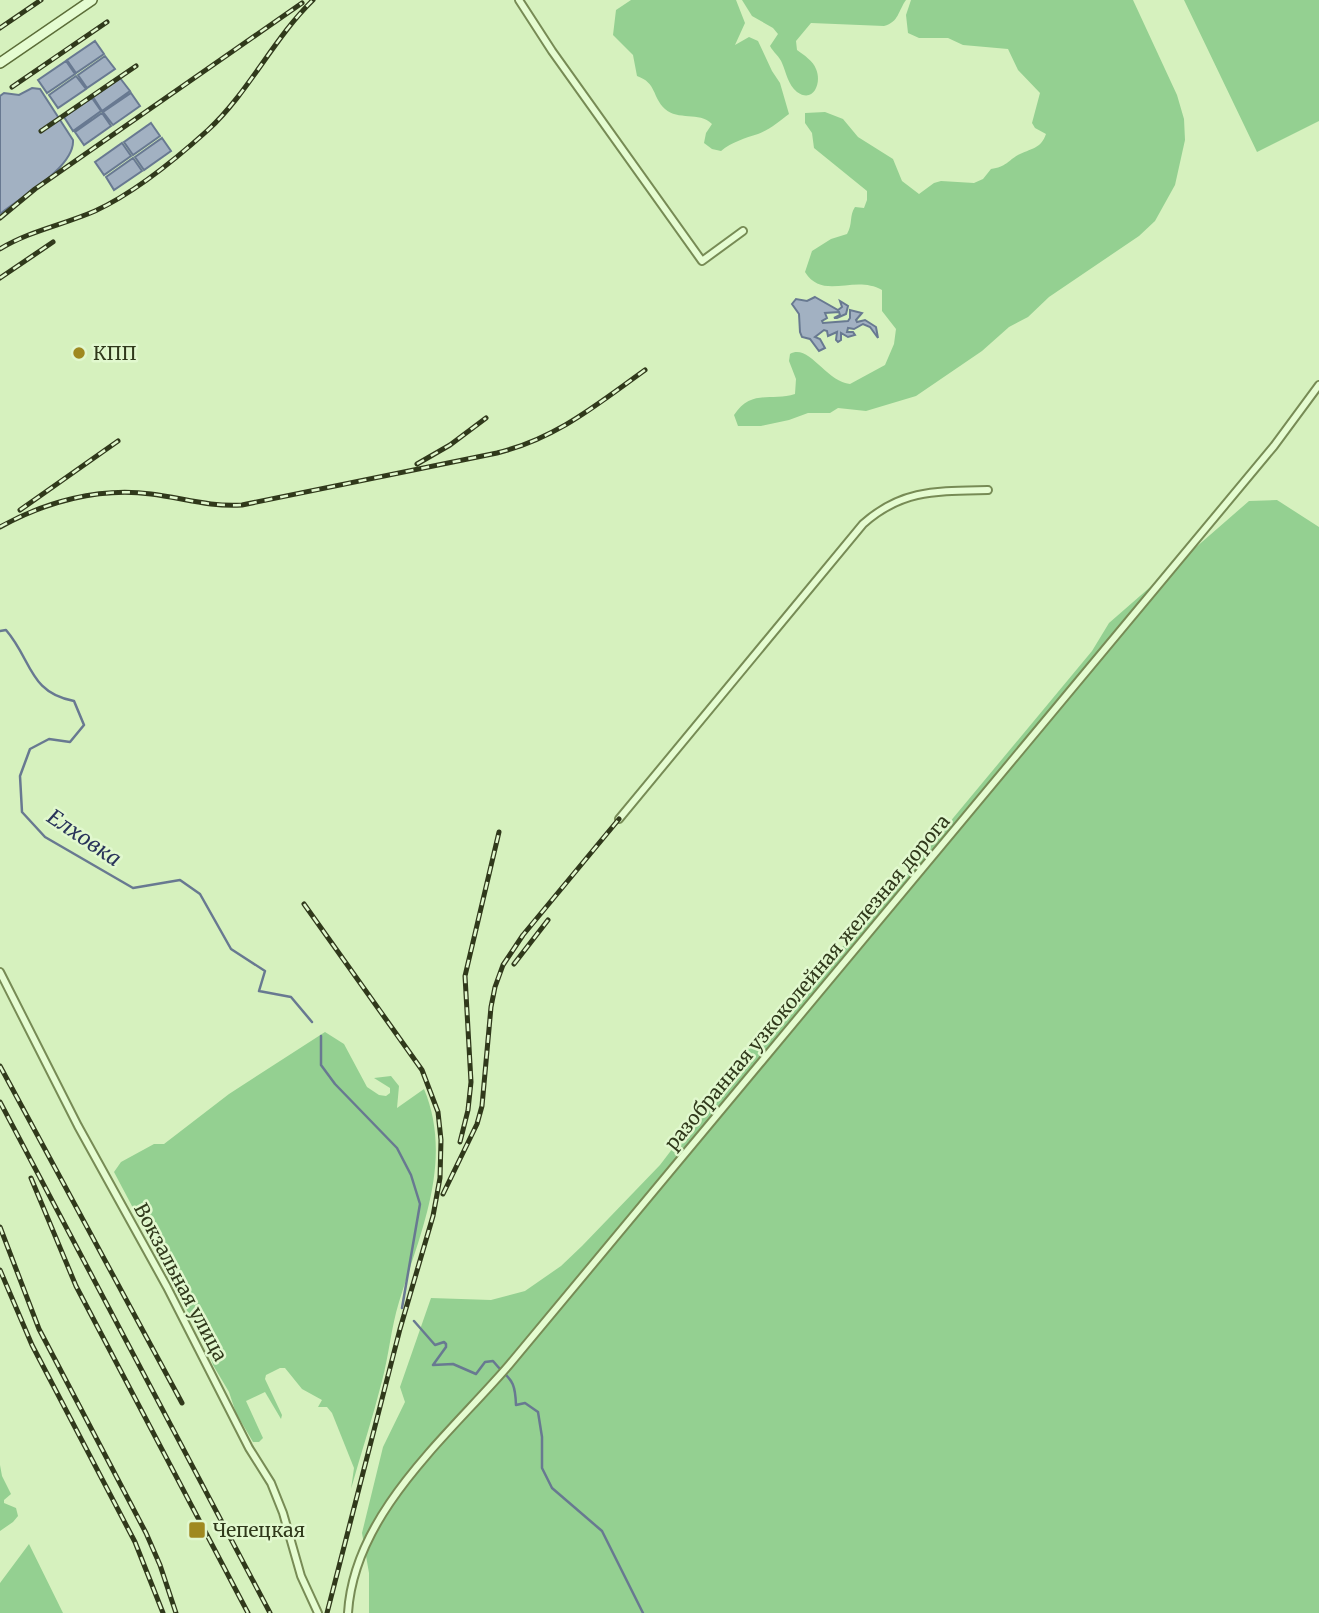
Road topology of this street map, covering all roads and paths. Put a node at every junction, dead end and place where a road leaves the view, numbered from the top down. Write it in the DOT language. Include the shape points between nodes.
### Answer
graph roads {
  1 [pos="92,0"];
  2 [pos="519,0"];
  3 [pos="0,63"];
  4 [pos="743,232"];
  5 [pos="1319,385"];
  6 [pos="988,490"];
  7 [pos="619,819"];
  8 [pos="0,972"];
  9 [pos="318,1613"];
  10 [pos="348,1613"];
  1 -- 3 [label="main road"];
  2 -- 4 [label="street" via="702,261"];
  5 -- 10 [label="street, разобранная узкоколейная железная дорога" via="1274,446 509,1365 428,1453 372,1533"];
  6 -- 7 [label="street" via="913,495 871,517"];
  8 -- 9 [label="street, Вокзальная улица" via="271,1483"];
}
